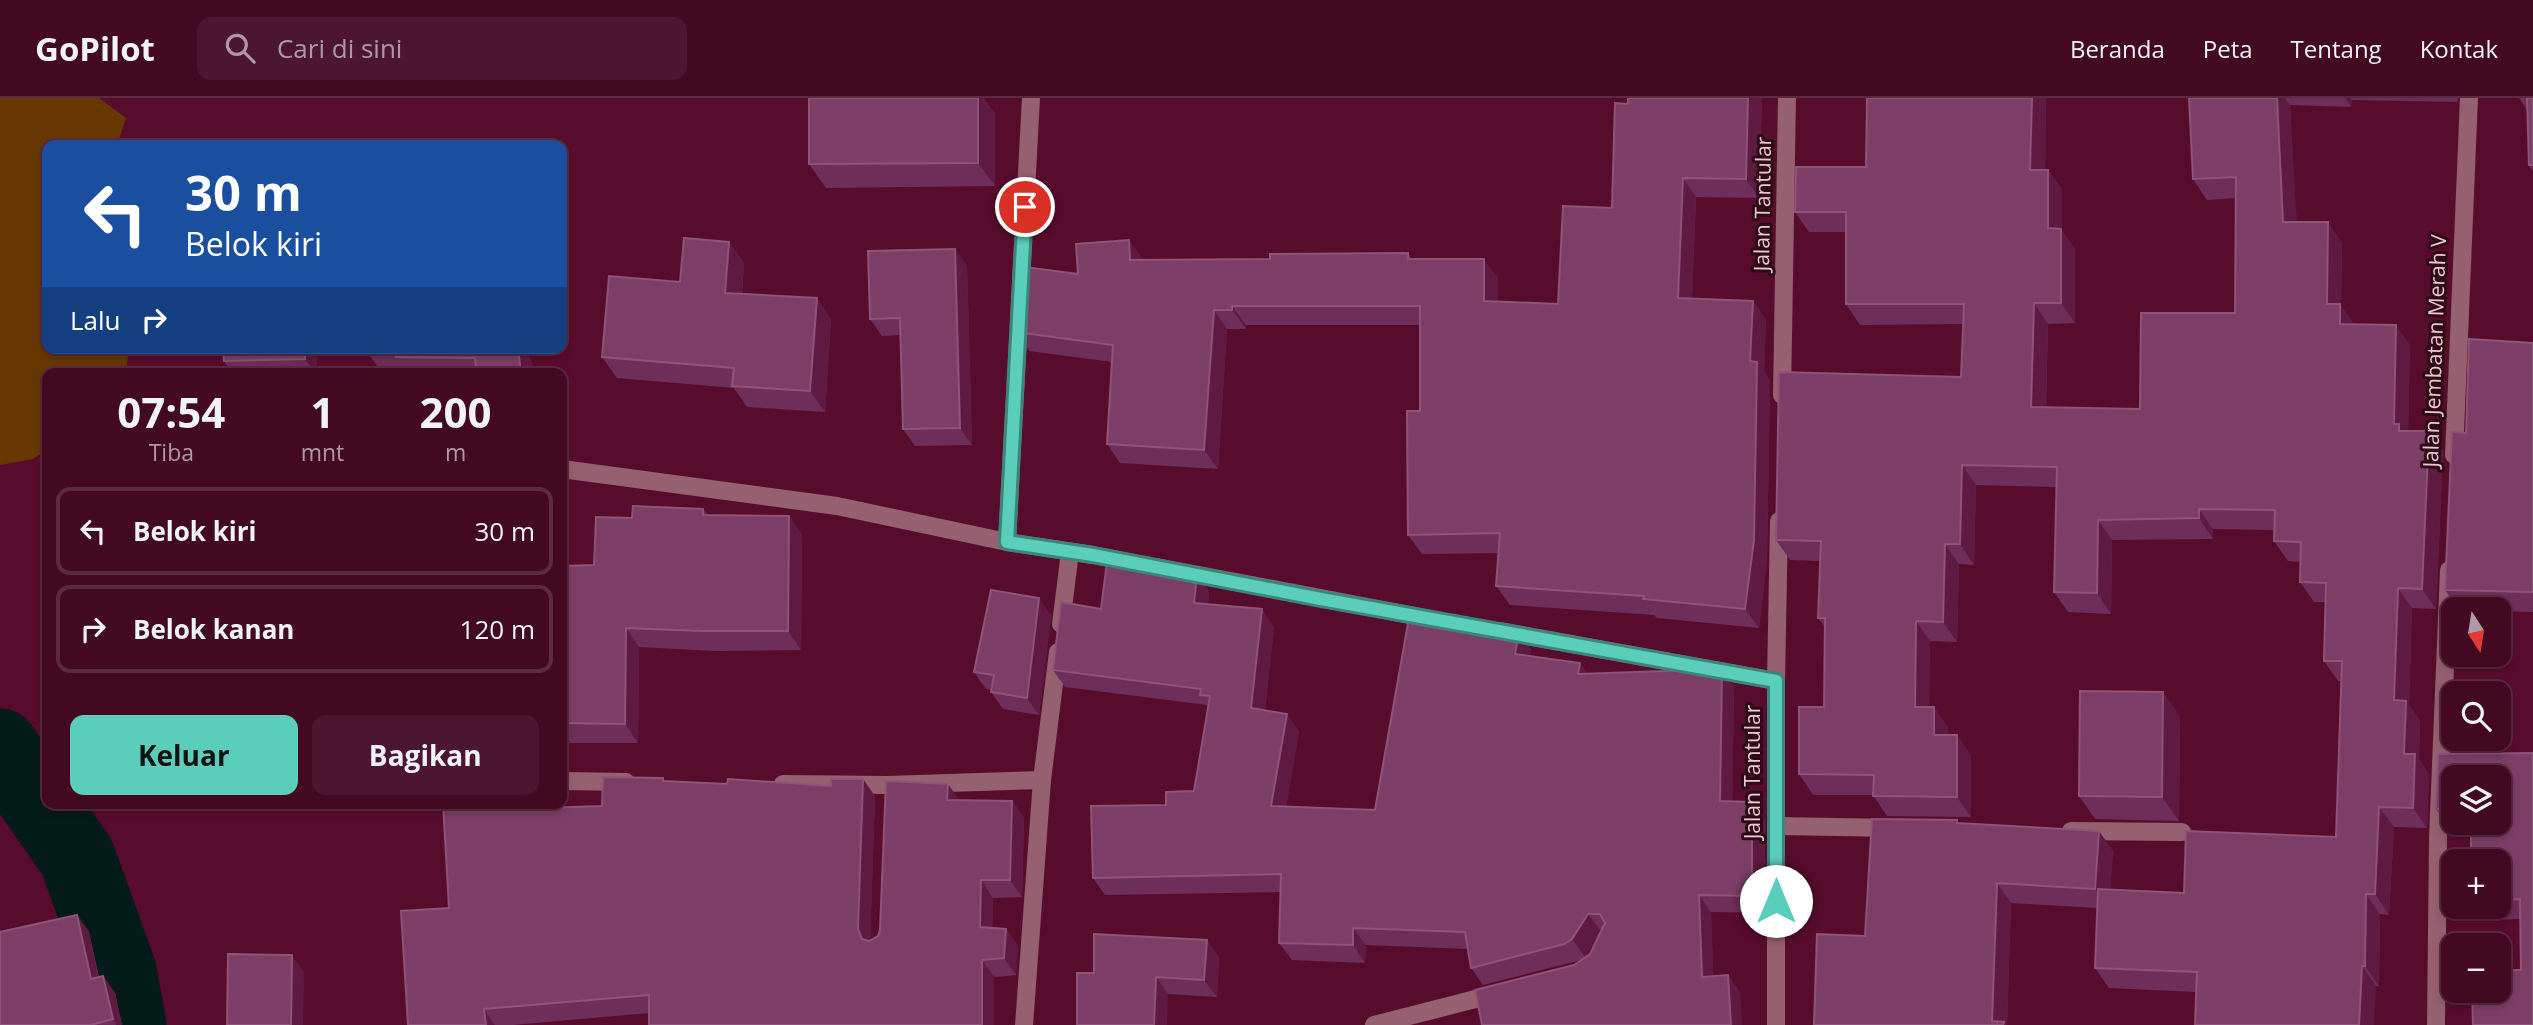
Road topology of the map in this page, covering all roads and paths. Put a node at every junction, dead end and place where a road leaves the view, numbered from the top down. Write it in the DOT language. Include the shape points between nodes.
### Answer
graph roads {
  1 [pos="1031,98"];
  2 [pos="1787,98"];
  3 [pos="2469,98"];
  4 [pos="1781,416"];
  5 [pos="567,470"];
  6 [pos="2453,479"];
  7 [pos="1780,499"];
  8 [pos="1007,542"];
  9 [pos="2450,547"];
  10 [pos="1070,552"];
  11 [pos="1445,622"];
  12 [pos="1487,629"];
  13 [pos="1776,681"];
  14 [pos="1042,780"];
  15 [pos="567,781"];
  16 [pos="643,782"];
  17 [pos="765,784"];
  18 [pos="1777,826"];
  19 [pos="1917,828"];
  20 [pos="2056,830"];
  21 [pos="2182,832"];
  22 [pos="1516,988"];
  23 [pos="1024,1025"];
  24 [pos="1374,1025"];
  25 [pos="1776,1025"];
  26 [pos="2436,1025"];
  1 -- 8 [label="street"];
  2 -- 4 [label="street, Jalan Tantular"];
  3 -- 6 [label="street, Jalan Jembatan Merah V"];
  5 -- 8 [label="street" via="837,506"];
  7 -- 13 [label="street, Jalan Tantular"];
  8 -- 10 [label="street"];
  9 -- 26 [label="street"];
  10 -- 11 [label="street"];
  10 -- 14 [label="street"];
  12 -- 13 [label="street"];
  13 -- 18 [label="street, Jalan Tantular"];
  14 -- 17 [label="street" via="887,792"];
  14 -- 23 [label="street"];
  15 -- 16 [label="street"];
  18 -- 19 [label="street"];
  18 -- 25 [label="street, Jalan Tantular"];
  20 -- 21 [label="street"];
  22 -- 24 [label="street"];
}
